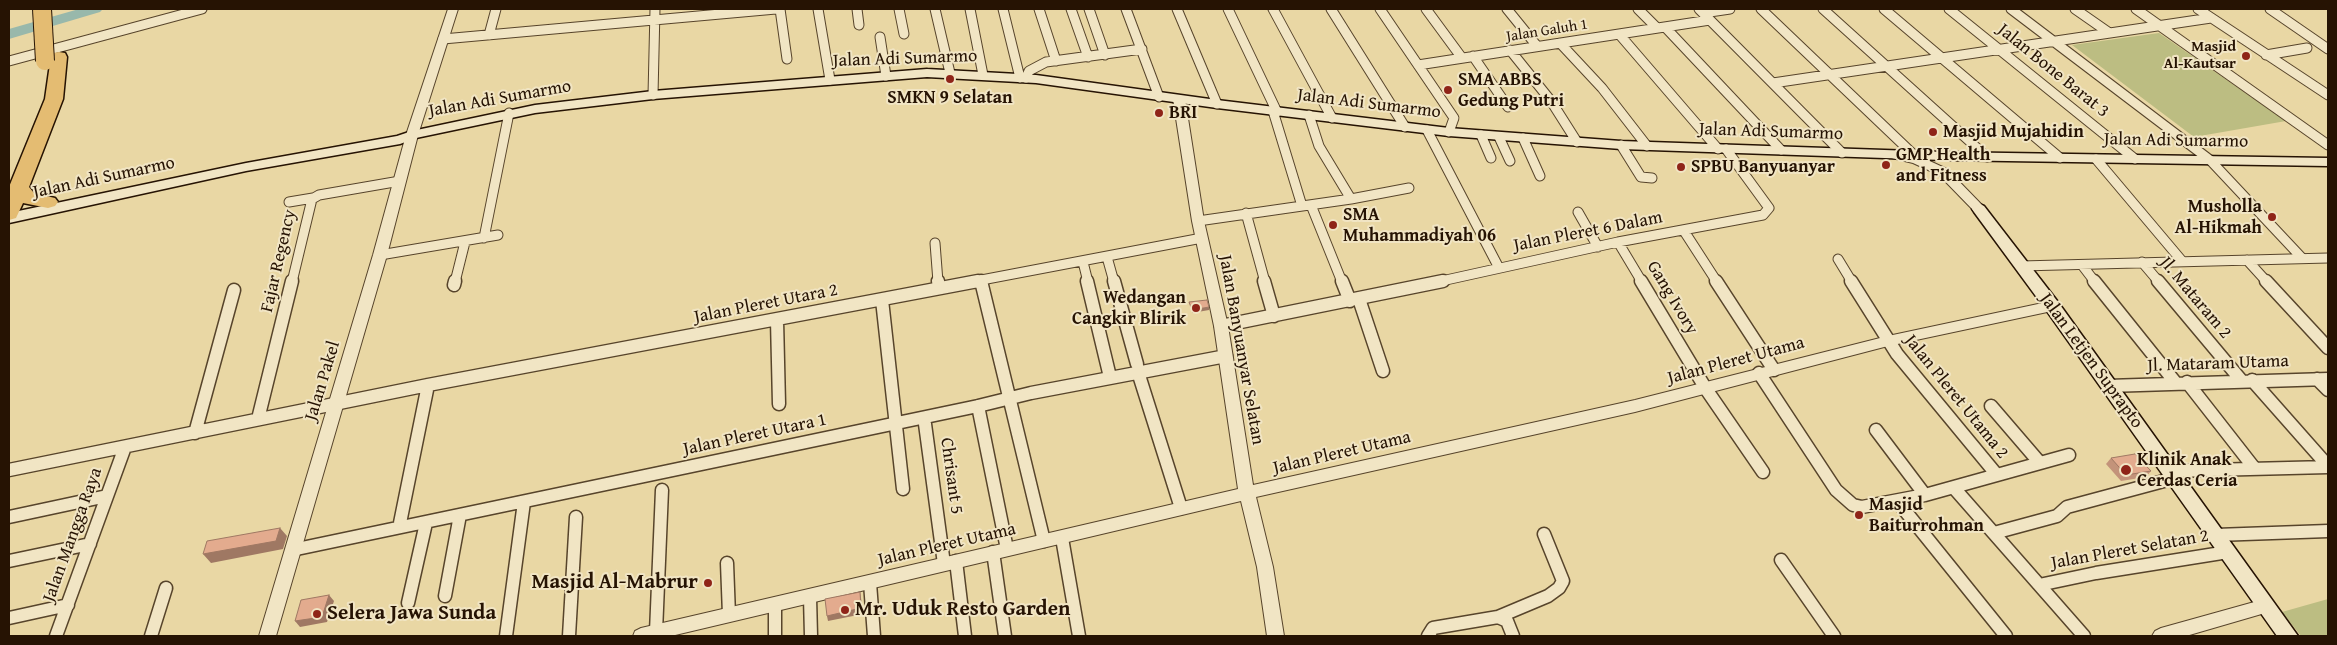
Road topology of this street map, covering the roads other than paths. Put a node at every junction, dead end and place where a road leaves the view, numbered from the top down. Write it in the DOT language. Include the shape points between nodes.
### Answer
graph roads {
  1 [pos="42,9"];
  2 [pos="56,9"];
  3 [pos="202,9"];
  4 [pos="453,9"];
  5 [pos="496,9"];
  6 [pos="654,9"];
  7 [pos="778,9"];
  8 [pos="818,9"];
  9 [pos="857,9"];
  10 [pos="899,9"];
  11 [pos="935,9"];
  12 [pos="970,9"];
  13 [pos="1003,9"];
  14 [pos="1039,9"];
  15 [pos="1071,9"];
  16 [pos="1089,9"];
  17 [pos="1126,9"];
  18 [pos="1177,9"];
  19 [pos="1228,9"];
  20 [pos="1273,9"];
  21 [pos="1331,9"];
  22 [pos="1380,9"];
  23 [pos="1426,9"];
  24 [pos="1507,9"];
  25 [pos="1638,9"];
  26 [pos="1730,9"];
  27 [pos="1761,9"];
  28 [pos="1822,9"];
  29 [pos="1884,9"];
  30 [pos="1949,9"];
  31 [pos="2011,9"];
  32 [pos="2075,9"];
  33 [pos="2136,9"];
  34 [pos="2198,9"];
  35 [pos="2270,9"];
  36 [pos="721,12"];
  37 [pos="1704,14"];
  38 [pos="2211,18"];
  39 [pos="654,22"];
  40 [pos="859,25"];
  41 [pos="2160,25"];
  42 [pos="1661,27"];
  43 [pos="2108,32"];
  44 [pos="904,34"];
  45 [pos="1619,34"];
  46 [pos="488,35"];
  47 [pos="880,37"];
  48 [pos="443,39"];
  49 [pos="2055,41"];
  50 [pos="1560,43"];
  51 [pos="1537,46"];
  52 [pos="2307,48"];
  53 [pos="1142,49"];
  54 [pos="2328,49"];
  55 [pos="1510,50"];
  56 [pos="2001,50"];
  57 [pos="1105,54"];
  58 [pos="2266,55"];
  59 [pos="1473,56"];
  60 [pos="1088,57"];
  61 [pos="1942,57"];
  62 [pos="1462,58"];
  63 [pos="52,59"];
  64 [pos="787,59"];
  65 [pos="1056,61"];
  66 [pos="9,62"];
  67 [pos="1418,65"];
  68 [pos="1888,66"];
  69 [pos="950,73"];
  70 [pos="983,74"];
  71 [pos="1830,75"];
  72 [pos="886,76"];
  73 [pos="1023,78"];
  74 [pos="830,80"];
  75 [pos="1773,83"];
  76 [pos="653,95"];
  77 [pos="2328,95"];
  78 [pos="1159,96"];
  79 [pos="1179,99"];
  80 [pos="1218,104"];
  81 [pos="1508,107"];
  82 [pos="1275,112"];
  83 [pos="510,113"];
  84 [pos="1309,115"];
  85 [pos="1332,118"];
  86 [pos="1454,118"];
  87 [pos="1405,127"];
  88 [pos="1427,130"];
  89 [pos="1449,132"];
  90 [pos="1464,134"];
  91 [pos="412,135"];
  92 [pos="1480,135"];
  93 [pos="1498,137"];
  94 [pos="1523,138"];
  95 [pos="1577,142"];
  96 [pos="1621,145"];
  97 [pos="2328,145"];
  98 [pos="1647,146"];
  99 [pos="1722,149"];
  100 [pos="1781,150"];
  101 [pos="1842,152"];
  102 [pos="1895,154"];
  103 [pos="1914,155"];
  104 [pos="1943,156"];
  105 [pos="1987,157"];
  106 [pos="1491,158"];
  107 [pos="2060,158"];
  108 [pos="2096,158"];
  109 [pos="2135,159"];
  110 [pos="2210,160"];
  111 [pos="1510,161"];
  112 [pos="2328,162"];
  113 [pos="208,171"];
  114 [pos="1540,176"];
  115 [pos="1652,178"];
  116 [pos="400,181"];
  117 [pos="14,183"];
  118 [pos="1409,188"];
  119 [pos="313,198"];
  120 [pos="1351,199"];
  121 [pos="48,202"];
  122 [pos="289,202"];
  123 [pos="1306,205"];
  124 [pos="1979,209"];
  125 [pos="1578,212"];
  126 [pos="9,213"];
  127 [pos="1246,213"];
  128 [pos="1198,221"];
  129 [pos="1684,231"];
  130 [pos="498,235"];
  131 [pos="484,238"];
  132 [pos="1202,238"];
  133 [pos="465,242"];
  134 [pos="1618,242"];
  135 [pos="935,243"];
  136 [pos="1598,247"];
  137 [pos="380,255"];
  138 [pos="1107,257"];
  139 [pos="2302,258"];
  140 [pos="1838,259"];
  141 [pos="2327,259"];
  142 [pos="2247,260"];
  143 [pos="1083,262"];
  144 [pos="2142,262"];
  145 [pos="2182,262"];
  146 [pos="2082,265"];
  147 [pos="2021,266"];
  148 [pos="1499,268"];
  149 [pos="981,280"];
  150 [pos="454,285"];
  151 [pos="939,288"];
  152 [pos="234,290"];
  153 [pos="882,300"];
  154 [pos="1355,300"];
  155 [pos="2052,306"];
  156 [pos="1274,316"];
  157 [pos="777,320"];
  158 [pos="1221,326"];
  159 [pos="1888,341"];
  160 [pos="2328,348"];
  161 [pos="1226,356"];
  162 [pos="1137,368"];
  163 [pos="1383,371"];
  164 [pos="1766,372"];
  165 [pos="1110,377"];
  166 [pos="2323,379"];
  167 [pos="2246,380"];
  168 [pos="2181,382"];
  169 [pos="428,385"];
  170 [pos="2108,386"];
  171 [pos="1706,389"];
  172 [pos="2328,390"];
  173 [pos="1009,400"];
  174 [pos="337,403"];
  175 [pos="779,404"];
  176 [pos="978,406"];
  177 [pos="1991,406"];
  178 [pos="258,419"];
  179 [pos="896,423"];
  180 [pos="926,424"];
  181 [pos="1876,430"];
  182 [pos="195,433"];
  183 [pos="125,447"];
  184 [pos="2069,455"];
  185 [pos="2040,462"];
  186 [pos="2328,466"];
  187 [pos="2256,469"];
  188 [pos="9,470"];
  189 [pos="1763,472"];
  190 [pos="2173,474"];
  191 [pos="1997,475"];
  192 [pos="1954,488"];
  193 [pos="903,489"];
  194 [pos="662,490"];
  195 [pos="1247,494"];
  196 [pos="1925,495"];
  197 [pos="107,496"];
  198 [pos="524,502"];
  199 [pos="1898,502"];
  200 [pos="1180,508"];
  201 [pos="460,515"];
  202 [pos="9,517"];
  203 [pos="576,517"];
  204 [pos="400,523"];
  205 [pos="426,523"];
  206 [pos="2328,531"];
  207 [pos="1994,533"];
  208 [pos="1544,534"];
  209 [pos="2216,535"];
  210 [pos="1062,538"];
  211 [pos="1044,541"];
  212 [pos="90,544"];
  213 [pos="292,550"];
  214 [pos="1000,551"];
  215 [pos="2228,552"];
  216 [pos="1781,560"];
  217 [pos="9,561"];
  218 [pos="950,562"];
  219 [pos="727,563"];
  220 [pos="870,583"];
  221 [pos="2039,585"];
  222 [pos="166,588"];
  223 [pos="445,596"];
  224 [pos="810,597"];
  225 [pos="408,603"];
  226 [pos="68,605"];
  227 [pos="775,605"];
  228 [pos="2265,606"];
  229 [pos="729,615"];
  230 [pos="1498,617"];
  231 [pos="9,618"];
  232 [pos="656,632"];
  233 [pos="56,636"];
  234 [pos="151,636"];
  235 [pos="267,636"];
  236 [pos="506,636"];
  237 [pos="569,636"];
  238 [pos="641,636"];
  239 [pos="775,636"];
  240 [pos="811,636"];
  241 [pos="874,636"];
  242 [pos="964,636"];
  243 [pos="1005,636"];
  244 [pos="1079,636"];
  245 [pos="1276,636"];
  246 [pos="1428,636"];
  247 [pos="1513,636"];
  248 [pos="1834,636"];
  249 [pos="2006,636"];
  250 [pos="2084,636"];
  251 [pos="2161,636"];
  252 [pos="2288,636"];
  1 -- 63 [label="highway, bridge"];
  2 -- 63 [label="highway"];
  3 -- 66 [label="street"];
  4 -- 48 [label="street, Jalan Pakel"];
  5 -- 46 [label="street"];
  6 -- 39 [label="street"];
  7 -- 36 [label="street"];
  7 -- 64 [label="street"];
  8 -- 74 [label="street"];
  9 -- 40 [label="street"];
  10 -- 44 [label="street"];
  11 -- 69 [label="street"];
  12 -- 70 [label="street"];
  13 -- 73 [label="street"];
  14 -- 65 [label="street"];
  15 -- 60 [label="street"];
  16 -- 57 [label="street"];
  17 -- 53 [label="street"];
  18 -- 80 [label="street"];
  19 -- 82 [label="street"];
  20 -- 85 [label="street"];
  21 -- 87 [label="street"];
  22 -- 67 [label="street"];
  23 -- 62 [label="street"];
  24 -- 51 [label="street"];
  25 -- 42 [label="street"];
  26 -- 37 [label="street, Jalan Galuh 1"];
  27 -- 71 [label="street"];
  28 -- 68 [label="street"];
  29 -- 61 [label="street"];
  30 -- 56 [label="street, Jalan Bone Barat 3"];
  31 -- 49 [label="street"];
  32 -- 43 [label="street"];
  33 -- 41 [label="street"];
  34 -- 38 [label="street"];
  35 -- 54 [label="street"];
  36 -- 39 [label="street"];
  37 -- 42 [label="street, Jalan Galuh 1"];
  37 -- 75 [label="street"];
  38 -- 41 [label="street"];
  38 -- 58 [label="street"];
  39 -- 46 [label="street"];
  39 -- 76 [label="street"];
  41 -- 43 [label="street"];
  41 -- 97 [label="street"];
  42 -- 45 [label="street, Jalan Galuh 1"];
  42 -- 100 [label="street"];
  43 -- 49 [label="street"];
  45 -- 50 [label="street, Jalan Galuh 1"];
  45 -- 99 [label="street"];
  46 -- 48 [label="street"];
  47 -- 72 [label="street"];
  48 -- 91 [label="street, Jalan Pakel"];
  49 -- 56 [label="street"];
  49 -- 110 [label="street"];
  50 -- 51 [label="street, Jalan Galuh 1"];
  50 -- 98 [label="street" via="1602,88"];
  51 -- 55 [label="street, Jalan Galuh 1"];
  52 -- 58 [label="street"];
  53 -- 57 [label="street"];
  53 -- 78 [label="street"];
  55 -- 59 [label="street, Jalan Galuh 1"];
  55 -- 95 [label="street" via="1551,101"];
  56 -- 61 [label="street"];
  56 -- 109 [label="street, Jalan Bone Barat 3"];
  57 -- 60 [label="street"];
  58 -- 77 [label="street"];
  59 -- 62 [label="street, Jalan Galuh 1"];
  59 -- 81 [label="street"];
  60 -- 65 [label="street"];
  61 -- 68 [label="street"];
  61 -- 107 [label="street"];
  62 -- 67 [label="street, Jalan Galuh 1"];
  63 -- 117 [label="highway" via="54,99"];
  65 -- 73 [label="street" via="1036,66"];
  67 -- 86 [label="street"];
  68 -- 71 [label="street"];
  68 -- 105 [label="street"];
  69 -- 70 [label="main road, Jalan Adi Sumarmo"];
  69 -- 72 [label="main road, Jalan Adi Sumarmo"];
  70 -- 73 [label="main road, Jalan Adi Sumarmo"];
  71 -- 75 [label="street"];
  71 -- 103 [label="street"];
  72 -- 74 [label="main road, Jalan Adi Sumarmo"];
  73 -- 78 [label="main road, Jalan Adi Sumarmo"];
  74 -- 76 [label="main road, Jalan Adi Sumarmo"];
  75 -- 101 [label="street"];
  76 -- 83 [label="main road, Jalan Adi Sumarmo"];
  78 -- 79 [label="main road, Jalan Adi Sumarmo"];
  79 -- 80 [label="main road, Jalan Adi Sumarmo"];
  79 -- 128 [label="street, Jalan Banyuanyar Selatan"];
  80 -- 82 [label="main road, Jalan Adi Sumarmo"];
  82 -- 84 [label="main road, Jalan Adi Sumarmo"];
  82 -- 123 [label="street"];
  83 -- 91 [label="main road, Jalan Adi Sumarmo"];
  83 -- 131 [label="street"];
  84 -- 85 [label="main road, Jalan Adi Sumarmo"];
  84 -- 120 [label="street" via="1319,146"];
  85 -- 87 [label="main road, Jalan Adi Sumarmo"];
  86 -- 89 [label="street"];
  86 -- 90 [label="street"];
  87 -- 88 [label="main road, Jalan Adi Sumarmo"];
  88 -- 89 [label="main road, Jalan Adi Sumarmo"];
  88 -- 148 [label="street"];
  89 -- 90 [label="main road, Jalan Adi Sumarmo"];
  90 -- 92 [label="main road, Jalan Adi Sumarmo"];
  91 -- 113 [label="main road, Jalan Adi Sumarmo" via="400,140"];
  91 -- 116 [label="street, Jalan Pakel"];
  92 -- 93 [label="main road, Jalan Adi Sumarmo"];
  92 -- 106 [label="street"];
  93 -- 94 [label="main road, Jalan Adi Sumarmo"];
  93 -- 111 [label="street"];
  94 -- 95 [label="main road, Jalan Adi Sumarmo"];
  94 -- 114 [label="street"];
  95 -- 96 [label="main road, Jalan Adi Sumarmo"];
  96 -- 98 [label="main road, Jalan Adi Sumarmo"];
  96 -- 115 [label="street" via="1641,177"];
  98 -- 99 [label="main road, Jalan Adi Sumarmo"];
  99 -- 100 [label="main road, Jalan Adi Sumarmo"];
  99 -- 129 [label="street, Jalan Pleret 6 Dalam" via="1769,208 1768,211"];
  100 -- 101 [label="main road, Jalan Adi Sumarmo"];
  101 -- 102 [label="main road, Jalan Adi Sumarmo"];
  102 -- 103 [label="main road, Jalan Adi Sumarmo"];
  102 -- 124 [label="street" via="1943,172"];
  103 -- 104 [label="main road, Jalan Adi Sumarmo"];
  104 -- 105 [label="main road, Jalan Adi Sumarmo"];
  104 -- 124 [label="street"];
  105 -- 107 [label="main road, Jalan Adi Sumarmo"];
  107 -- 108 [label="main road, Jalan Adi Sumarmo"];
  108 -- 109 [label="main road, Jalan Adi Sumarmo"];
  108 -- 145 [label="street"];
  109 -- 110 [label="main road, Jalan Adi Sumarmo"];
  110 -- 112 [label="main road, Jalan Adi Sumarmo"];
  110 -- 139 [label="street"];
  113 -- 121 [label="main road, Jalan Adi Sumarmo"];
  113 -- 126 [label="main road, Jalan Adi Sumarmo"];
  116 -- 119 [label="street, Fajar Regency"];
  116 -- 137 [label="street, Jalan Pakel"];
  117 -- 121 [label="highway" via="28,198"];
  117 -- 126 [label="highway"];
  118 -- 120 [label="street"];
  119 -- 122 [label="street"];
  119 -- 178 [label="street, Fajar Regency"];
  120 -- 123 [label="street"];
  121 -- 126 [label="main road, Jalan Adi Sumarmo"];
  123 -- 127 [label="street"];
  123 -- 154 [label="street"];
  124 -- 147 [label="main road, Jalan Letjen Suprapto"];
  125 -- 136 [label="street"];
  127 -- 128 [label="street"];
  127 -- 156 [label="street"];
  128 -- 132 [label="street, Jalan Banyuanyar Selatan"];
  129 -- 134 [label="street, Jalan Pleret 6 Dalam"];
  129 -- 164 [label="street"];
  130 -- 131 [label="street"];
  131 -- 133 [label="street"];
  132 -- 138 [label="street, Jalan Pleret Utara 2"];
  132 -- 158 [label="street, Jalan Banyuanyar Selatan"];
  133 -- 137 [label="street"];
  133 -- 150 [label="street"];
  134 -- 136 [label="street, Jalan Pleret 6 Dalam"];
  134 -- 171 [label="street, Gang Ivory"];
  135 -- 151 [label="street"];
  136 -- 148 [label="street, Jalan Pleret 6 Dalam"];
  137 -- 174 [label="street, Jalan Pakel"];
  138 -- 143 [label="street, Jalan Pleret Utara 2"];
  138 -- 162 [label="street"];
  139 -- 141 [label="street"];
  139 -- 142 [label="street"];
  140 -- 159 [label="street"];
  142 -- 145 [label="street"];
  142 -- 160 [label="street"];
  143 -- 149 [label="street, Jalan Pleret Utara 2"];
  143 -- 165 [label="street"];
  144 -- 145 [label="street"];
  144 -- 146 [label="street"];
  144 -- 167 [label="street, Jl. Mataram 2"];
  146 -- 147 [label="street"];
  146 -- 168 [label="street"];
  147 -- 155 [label="main road, Jalan Letjen Suprapto"];
  148 -- 154 [label="street, Jalan Pleret 6 Dalam"];
  149 -- 151 [label="street, Jalan Pleret Utara 2"];
  149 -- 173 [label="street"];
  151 -- 153 [label="street, Jalan Pleret Utara 2"];
  152 -- 182 [label="street"];
  153 -- 157 [label="street, Jalan Pleret Utara 2"];
  153 -- 179 [label="street"];
  154 -- 156 [label="street, Jalan Pleret 6 Dalam"];
  154 -- 163 [label="street"];
  155 -- 159 [label="street, Jalan Pleret Utama"];
  155 -- 170 [label="main road, Jalan Letjen Suprapto"];
  156 -- 158 [label="street, Jalan Pleret 6 Dalam"];
  157 -- 169 [label="street, Jalan Pleret Utara 2"];
  157 -- 175 [label="street"];
  158 -- 161 [label="street, Jalan Banyuanyar Selatan"];
  159 -- 164 [label="street, Jalan Pleret Utama"];
  159 -- 191 [label="street, Jalan Pleret Utama 2"];
  161 -- 162 [label="street, Jalan Pleret Utara 1"];
  161 -- 195 [label="street, Jalan Banyuanyar Selatan"];
  162 -- 165 [label="street, Jalan Pleret Utara 1"];
  162 -- 200 [label="street"];
  164 -- 171 [label="street, Jalan Pleret Utama"];
  164 -- 199 [label="street" via="1845,500 1862,507"];
  165 -- 173 [label="street, Jalan Pleret Utara 1" via="1031,392"];
  166 -- 167 [label="street, Jl. Mataram Utama"];
  166 -- 172 [label="street"];
  167 -- 168 [label="street, Jl. Mataram Utama"];
  167 -- 186 [label="street, Jl. Mataram 2"];
  168 -- 170 [label="street, Jl. Mataram Utama"];
  168 -- 187 [label="street"];
  169 -- 174 [label="street, Jalan Pleret Utara 2"];
  169 -- 204 [label="street"];
  170 -- 190 [label="main road, Jalan Letjen Suprapto"];
  171 -- 189 [label="street, Gang Ivory"];
  171 -- 195 [label="street, Jalan Pleret Utama"];
  173 -- 176 [label="street, Jalan Pleret Utara 1"];
  173 -- 211 [label="street"];
  174 -- 178 [label="street, Jalan Pleret Utara 2"];
  174 -- 213 [label="street, Jalan Pakel"];
  176 -- 179 [label="street, Jalan Pleret Utara 1"];
  176 -- 214 [label="street"];
  177 -- 185 [label="street"];
  178 -- 182 [label="street, Jalan Pleret Utara 2"];
  179 -- 193 [label="street"];
  179 -- 198 [label="street, Jalan Pleret Utara 1"];
  180 -- 218 [label="street, Chrisant 5"];
  181 -- 196 [label="street"];
  182 -- 183 [label="street, Jalan Pleret Utara 2"];
  183 -- 188 [label="street, Jalan Pleret Utara 2"];
  183 -- 197 [label="street, Jalan Mangga Raya"];
  184 -- 185 [label="street"];
  185 -- 191 [label="street"];
  186 -- 187 [label="street"];
  187 -- 190 [label="street"];
  190 -- 207 [label="street" via="2067,507 2057,516"];
  190 -- 209 [label="main road, Jalan Letjen Suprapto"];
  191 -- 192 [label="street"];
  192 -- 196 [label="street"];
  192 -- 207 [label="street"];
  194 -- 232 [label="street"];
  195 -- 200 [label="street, Jalan Pleret Utama"];
  195 -- 245 [label="street, Jalan Banyuanyar Selatan" via="1265,567"];
  196 -- 199 [label="street"];
  197 -- 202 [label="street"];
  197 -- 212 [label="street, Jalan Mangga Raya"];
  198 -- 201 [label="street, Jalan Pleret Utara 1"];
  198 -- 236 [label="street"];
  199 -- 249 [label="street"];
  200 -- 210 [label="street, Jalan Pleret Utama"];
  201 -- 205 [label="street, Jalan Pleret Utara 1"];
  201 -- 223 [label="street"];
  203 -- 237 [label="street"];
  205 -- 213 [label="street, Jalan Pleret Utara 1"];
  205 -- 225 [label="street"];
  206 -- 209 [label="street"];
  207 -- 221 [label="street"];
  208 -- 230 [label="street" via="1563,581 1548,596"];
  209 -- 215 [label="main road, Jalan Letjen Suprapto"];
  210 -- 211 [label="street, Jalan Pleret Utama"];
  210 -- 244 [label="street"];
  211 -- 214 [label="street, Jalan Pleret Utama"];
  212 -- 217 [label="street"];
  212 -- 226 [label="street, Jalan Mangga Raya"];
  213 -- 235 [label="street, Jalan Pakel"];
  214 -- 218 [label="street, Jalan Pleret Utama"];
  214 -- 243 [label="street"];
  215 -- 221 [label="street, Jalan Pleret Selatan 2"];
  215 -- 228 [label="main road, Jalan Letjen Suprapto"];
  216 -- 248 [label="street"];
  218 -- 220 [label="street, Jalan Pleret Utama"];
  218 -- 242 [label="street, Chrisant 5"];
  219 -- 229 [label="street"];
  220 -- 224 [label="street, Jalan Pleret Utama"];
  220 -- 241 [label="street"];
  221 -- 250 [label="street"];
  222 -- 234 [label="street"];
  224 -- 227 [label="street, Jalan Pleret Utama"];
  224 -- 240 [label="street"];
  226 -- 231 [label="street"];
  226 -- 233 [label="street, Jalan Mangga Raya"];
  227 -- 229 [label="street, Jalan Pleret Utama"];
  227 -- 239 [label="street"];
  228 -- 251 [label="street"];
  228 -- 252 [label="main road, Jalan Letjen Suprapto"];
  229 -- 232 [label="street, Jalan Pleret Utama"];
  230 -- 246 [label="street" via="1433,628"];
  230 -- 247 [label="street" via="1507,621"];
  232 -- 238 [label="street, Jalan Pleret Utama"];
}
